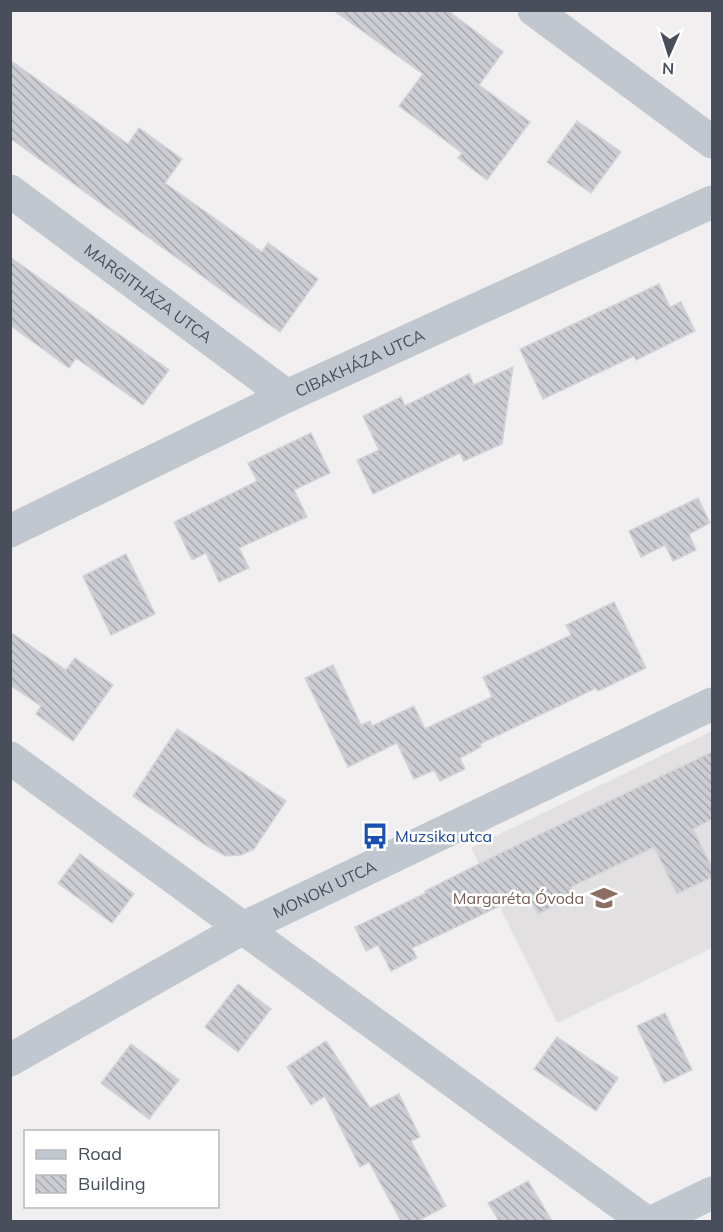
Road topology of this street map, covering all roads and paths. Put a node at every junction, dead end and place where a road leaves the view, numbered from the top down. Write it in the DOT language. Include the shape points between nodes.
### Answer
graph roads {
  1 [pos="534,10"];
  2 [pos="712,142"];
  3 [pos="10,191"];
  4 [pos="712,202"];
  5 [pos="287,396"];
  6 [pos="10,531"];
  7 [pos="712,704"];
  8 [pos="10,758"];
  9 [pos="243,928"];
  10 [pos="10,1060"];
  11 [pos="712,1193"];
  12 [pos="646,1221"];
  13 [pos="652,1221"];
  1 -- 2 [label="street"];
  3 -- 5 [label="street, MARGITHÁZA UTCA"];
  4 -- 5 [label="street, CIBAKHÁZA UTCA"];
  5 -- 6 [label="street, CIBAKHÁZA UTCA"];
  7 -- 9 [label="street, MONOKI UTCA"];
  8 -- 9 [label="street"];
  9 -- 10 [label="street, MONOKI UTCA"];
  9 -- 12 [label="street"];
  11 -- 13 [label="street"];
}
